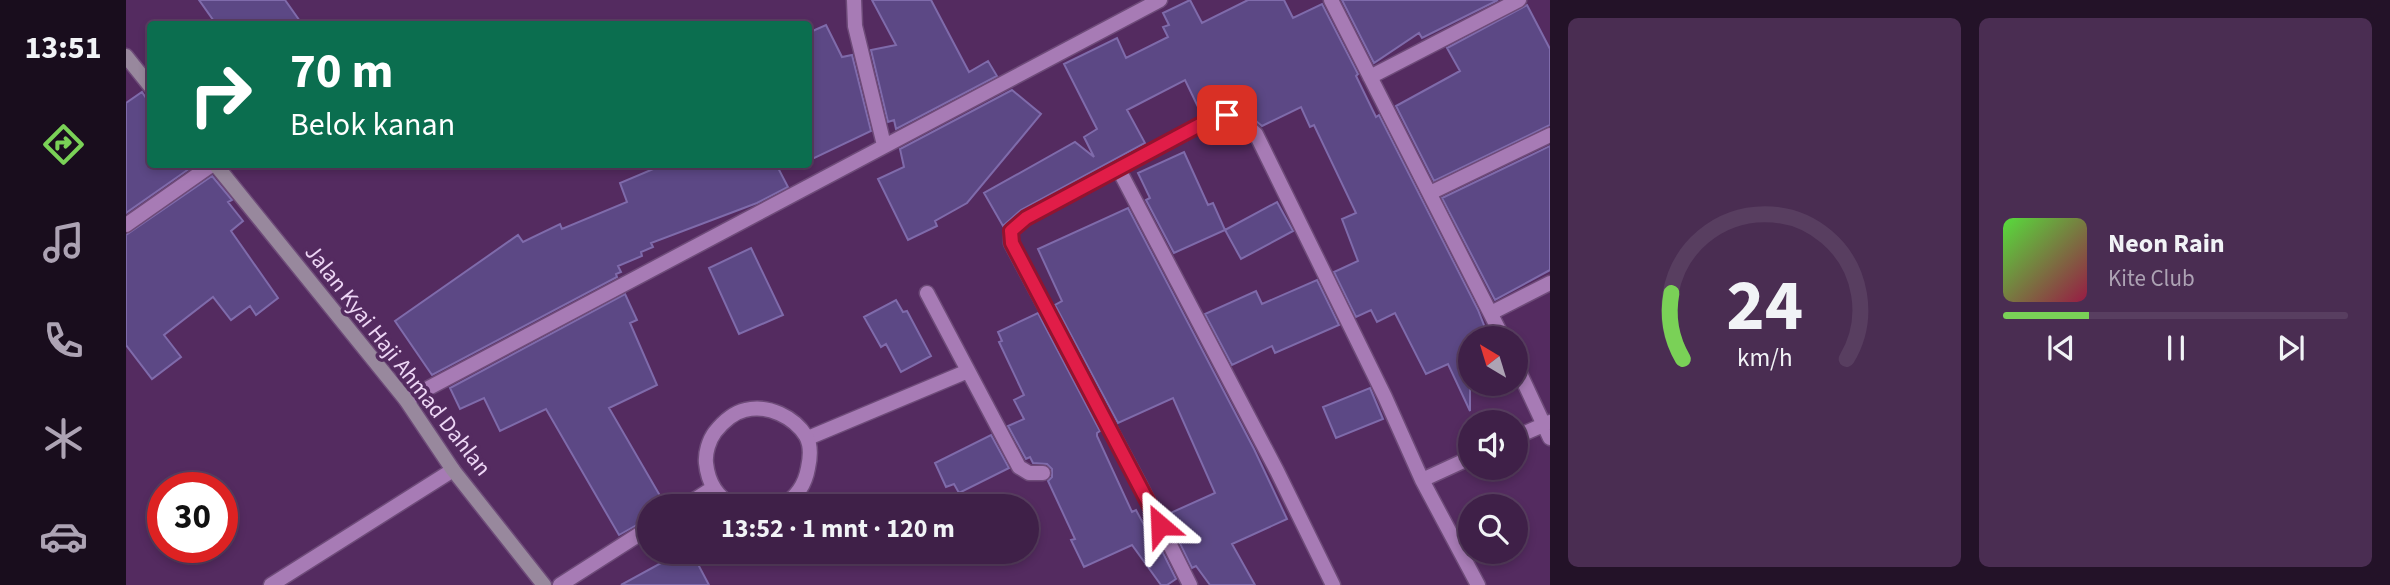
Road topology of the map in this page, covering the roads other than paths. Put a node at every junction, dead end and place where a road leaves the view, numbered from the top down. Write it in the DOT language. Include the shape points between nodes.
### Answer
graph roads {
  1 [pos="854,0"];
  2 [pos="1160,0"];
  3 [pos="1331,0"];
  4 [pos="1519,0"];
  5 [pos="126,56"];
  6 [pos="1370,77"];
  7 [pos="147,82"];
  8 [pos="1550,135"];
  9 [pos="884,145"];
  10 [pos="208,168"];
  11 [pos="217,168"];
  12 [pos="1119,170"];
  13 [pos="1430,193"];
  14 [pos="126,225"];
  15 [pos="1550,283"];
  16 [pos="926,293"];
  17 [pos="1491,313"];
  18 [pos="1497,326"];
  19 [pos="968,371"];
  20 [pos="1528,389"];
  21 [pos="406,400"];
  22 [pos="1548,428"];
  23 [pos="1528,434"];
  24 [pos="807,438"];
  25 [pos="1458,464"];
  26 [pos="453,470"];
  27 [pos="1043,473"];
  28 [pos="1422,480"];
  29 [pos="713,488"];
  30 [pos="704,494"];
  31 [pos="719,494"];
  32 [pos="796,494"];
  33 [pos="637,536"];
  34 [pos="271,585"];
  35 [pos="544,585"];
  36 [pos="560,585"];
  37 [pos="1190,585"];
  38 [pos="1333,585"];
  39 [pos="1478,585"];
  1 -- 9 [label="street" via="855,26"];
  2 -- 9 [label="street"];
  3 -- 6 [label="street"];
  4 -- 6 [label="street"];
  5 -- 7 [label="street"];
  6 -- 13 [label="street"];
  8 -- 13 [label="street"];
  9 -- 21 [label="street"];
  10 -- 14 [label="street"];
  11 -- 21 [label="street, Jalan Kyai Haji Ahmad Dahlan"];
  12 -- 28 [label="street" via="1209,120 1227,115 1256,134"];
  12 -- 37 [label="street" via="1026,218 1011,231 1012,243"];
  12 -- 38 [label="street"];
  13 -- 17 [label="street"];
  15 -- 17 [label="street"];
  16 -- 19 [label="street"];
  17 -- 18 [label="street"];
  19 -- 24 [label="street"];
  19 -- 27 [label="street" via="1019,467"];
  20 -- 22 [label="street"];
  21 -- 26 [label="street, Jalan Kyai Haji Ahmad Dahlan"];
  22 -- 23 [label="street"];
  24 -- 29 [label="street" via="789,418 768,409 745,410 725,420 710,438 706,460"];
  24 -- 32 [label="street" via="810,458 805,482"];
  25 -- 28 [label="street"];
  26 -- 34 [label="street"];
  26 -- 35 [label="street, Jalan Kyai Haji Ahmad Dahlan"];
  28 -- 39 [label="street"];
  29 -- 30 [label="street"];
  29 -- 31 [label="street"];
  33 -- 36 [label="street"];
}
